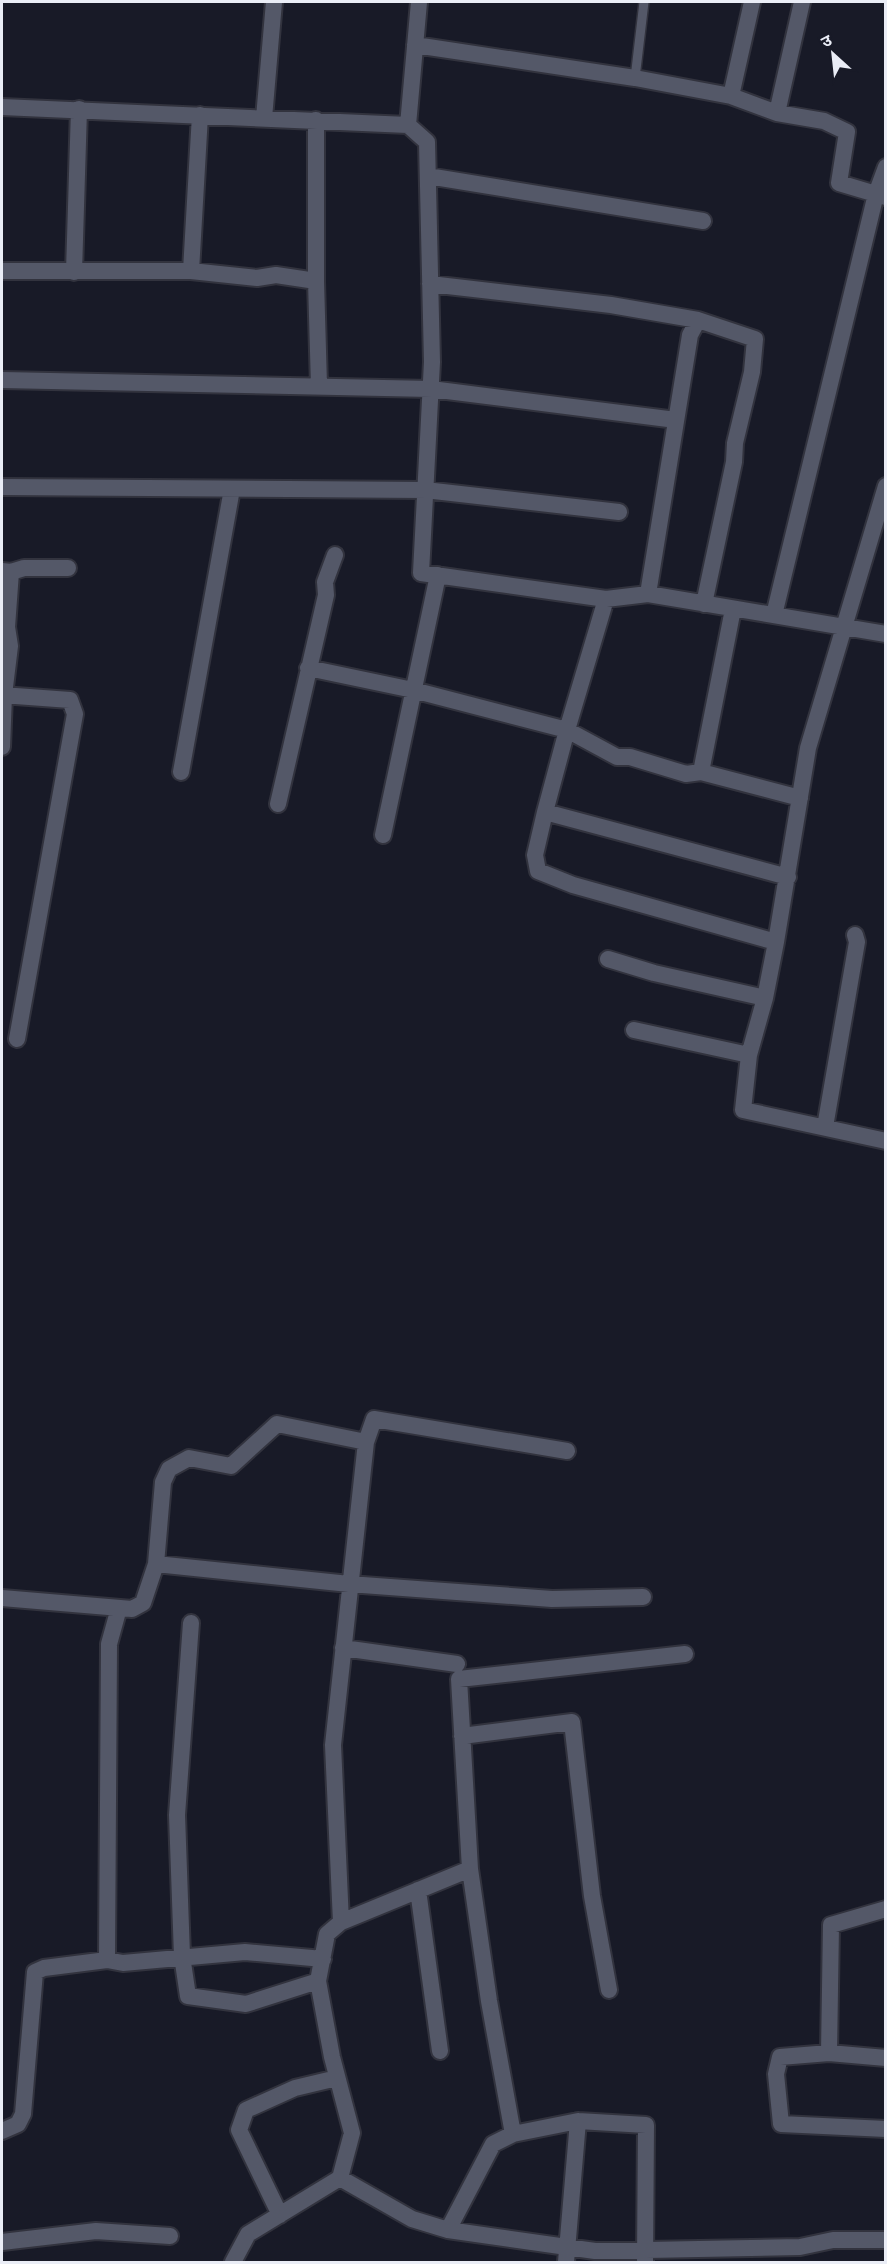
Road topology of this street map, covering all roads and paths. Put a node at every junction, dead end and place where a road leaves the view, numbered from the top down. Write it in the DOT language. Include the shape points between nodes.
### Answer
graph roads {
  1 [pos="274,2"];
  2 [pos="419,2"];
  3 [pos="644,2"];
  4 [pos="752,2"];
  5 [pos="802,2"];
  6 [pos="415,45"];
  7 [pos="635,78"];
  8 [pos="731,96"];
  9 [pos="2,107"];
  10 [pos="79,109"];
  11 [pos="777,113"];
  12 [pos="200,115"];
  13 [pos="264,118"];
  14 [pos="316,120"];
  15 [pos="408,125"];
  16 [pos="885,167"];
  17 [pos="428,176"];
  18 [pos="881,195"];
  19 [pos="703,220"];
  20 [pos="2,271"];
  21 [pos="191,271"];
  22 [pos="74,272"];
  23 [pos="316,281"];
  24 [pos="430,284"];
  25 [pos="698,320"];
  26 [pos="2,380"];
  27 [pos="320,386"];
  28 [pos="431,389"];
  29 [pos="676,420"];
  30 [pos="885,486"];
  31 [pos="2,487"];
  32 [pos="232,489"];
  33 [pos="425,489"];
  34 [pos="619,512"];
  35 [pos="335,555"];
  36 [pos="68,568"];
  37 [pos="6,571"];
  38 [pos="438,575"];
  39 [pos="648,594"];
  40 [pos="606,599"];
  41 [pos="704,604"];
  42 [pos="733,609"];
  43 [pos="774,615"];
  44 [pos="844,627"];
  45 [pos="885,634"];
  46 [pos="308,668"];
  47 [pos="413,690"];
  48 [pos="3,695"];
  49 [pos="567,730"];
  50 [pos="2,747"];
  51 [pos="181,772"];
  52 [pos="701,772"];
  53 [pos="800,798"];
  54 [pos="278,804"];
  55 [pos="545,812"];
  56 [pos="383,835"];
  57 [pos="788,877"];
  58 [pos="855,935"];
  59 [pos="776,942"];
  60 [pos="608,959"];
  61 [pos="765,998"];
  62 [pos="634,1030"];
  63 [pos="17,1039"];
  64 [pos="749,1055"];
  65 [pos="825,1127"];
  66 [pos="885,1141"];
  67 [pos="366,1442"];
  68 [pos="567,1451"];
  69 [pos="156,1564"];
  70 [pos="350,1584"];
  71 [pos="643,1597"];
  72 [pos="2,1598"];
  73 [pos="119,1608"];
  74 [pos="191,1623"];
  75 [pos="343,1648"];
  76 [pos="685,1654"];
  77 [pos="457,1664"];
  78 [pos="462,1736"];
  79 [pos="470,1869"];
  80 [pos="418,1890"];
  81 [pos="885,1909"];
  82 [pos="341,1922"];
  83 [pos="182,1956"];
  84 [pos="322,1959"];
  85 [pos="107,1960"];
  86 [pos="318,1981"];
  87 [pos="609,1990"];
  88 [pos="440,2051"];
  89 [pos="829,2053"];
  90 [pos="885,2058"];
  91 [pos="338,2078"];
  92 [pos="579,2121"];
  93 [pos="885,2129"];
  94 [pos="2,2131"];
  95 [pos="513,2134"];
  96 [pos="340,2178"];
  97 [pos="280,2215"];
  98 [pos="448,2230"];
  99 [pos="170,2236"];
  100 [pos="885,2240"];
  101 [pos="2,2242"];
  102 [pos="567,2255"];
  103 [pos="645,2256"];
  104 [pos="233,2262"];
  1 -- 13 [label="street"];
  2 -- 6 [label="street"];
  3 -- 7 [label="lane"];
  4 -- 8 [label="street"];
  5 -- 11 [label="street"];
  6 -- 7 [label="street"];
  6 -- 15 [label="street"];
  7 -- 8 [label="street"];
  8 -- 11 [label="street"];
  9 -- 10 [label="street"];
  10 -- 12 [label="street"];
  10 -- 22 [label="street"];
  11 -- 18 [label="street" via="824,121 847,132 839,183"];
  12 -- 13 [label="street"];
  12 -- 21 [label="street"];
  13 -- 14 [label="street"];
  14 -- 15 [label="street"];
  14 -- 23 [label="street"];
  15 -- 17 [label="street" via="427,142"];
  16 -- 18 [label="street"];
  17 -- 19 [label="street"];
  17 -- 24 [label="street"];
  18 -- 43 [label="street"];
  20 -- 22 [label="street"];
  21 -- 22 [label="street"];
  21 -- 23 [label="street"];
  23 -- 27 [label="street"];
  24 -- 25 [label="street" via="611,305"];
  24 -- 28 [label="street"];
  25 -- 29 [label="street" via="690,335"];
  25 -- 41 [label="street" via="755,339 752,372"];
  26 -- 27 [label="street"];
  27 -- 28 [label="street"];
  28 -- 29 [label="street"];
  28 -- 33 [label="street"];
  29 -- 39 [label="street"];
  30 -- 44 [label="street"];
  31 -- 32 [label="street"];
  32 -- 33 [label="street"];
  32 -- 51 [label="street"];
  33 -- 34 [label="street"];
  33 -- 38 [label="street" via="421,573"];
  35 -- 46 [label="street" via="325,582 326,595"];
  36 -- 37 [label="street"];
  37 -- 48 [label="street" via="10,646"];
  38 -- 40 [label="street"];
  38 -- 47 [label="street"];
  39 -- 40 [label="street"];
  39 -- 41 [label="street"];
  40 -- 49 [label="street"];
  41 -- 42 [label="street"];
  42 -- 43 [label="street"];
  42 -- 52 [label="street"];
  43 -- 44 [label="street"];
  44 -- 45 [label="street"];
  44 -- 53 [label="street" via="808,748"];
  46 -- 47 [label="street"];
  46 -- 54 [label="street"];
  47 -- 49 [label="street"];
  47 -- 56 [label="street"];
  48 -- 50 [label="street"];
  48 -- 63 [label="street" via="70,700 75,714"];
  49 -- 52 [label="street" via="617,757 630,757 686,774"];
  49 -- 55 [label="street"];
  52 -- 53 [label="street"];
  53 -- 57 [label="street"];
  55 -- 57 [label="street"];
  55 -- 59 [label="street" via="535,855 538,872"];
  57 -- 59 [label="street"];
  58 -- 65 [label="street" via="857,942"];
  59 -- 61 [label="street"];
  60 -- 61 [label="street"];
  61 -- 64 [label="street"];
  62 -- 64 [label="street"];
  64 -- 65 [label="street" via="743,1110"];
  65 -- 66 [label="street"];
  67 -- 68 [label="street" via="374,1419"];
  67 -- 69 [label="street" via="277,1424 231,1467 189,1458 169,1469 164,1482"];
  67 -- 70 [label="street"];
  69 -- 70 [label="street"];
  69 -- 73 [label="street" via="143,1603 132,1609"];
  70 -- 71 [label="street" via="552,1599"];
  70 -- 75 [label="street"];
  72 -- 73 [label="street"];
  73 -- 85 [label="street" via="109,1644"];
  74 -- 83 [label="street" via="177,1815"];
  75 -- 77 [label="street"];
  75 -- 82 [label="street" via="333,1745"];
  76 -- 78 [label="street" via="459,1679"];
  78 -- 79 [label="street"];
  78 -- 87 [label="street" via="572,1722 592,1896"];
  79 -- 80 [label="street"];
  79 -- 95 [label="street"];
  80 -- 82 [label="street"];
  80 -- 88 [label="street"];
  81 -- 89 [label="street" via="831,1924"];
  82 -- 84 [label="street" via="327,1934"];
  83 -- 84 [label="street" via="245,1952"];
  83 -- 85 [label="street" via="123,1963"];
  83 -- 86 [label="street" via="188,1996 246,2004"];
  84 -- 86 [label="street"];
  85 -- 94 [label="street" via="35,1972 23,2114 18,2124"];
  86 -- 91 [label="street"];
  89 -- 90 [label="street"];
  89 -- 93 [label="street" via="780,2057 776,2074 781,2124"];
  91 -- 96 [label="street" via="352,2133"];
  91 -- 97 [label="street" via="295,2088 246,2110 239,2130"];
  92 -- 95 [label="street"];
  92 -- 102 [label="street"];
  92 -- 103 [label="street" via="646,2125"];
  95 -- 98 [label="street" via="493,2144"];
  96 -- 97 [label="street"];
  96 -- 98 [label="street" via="412,2219"];
  97 -- 104 [label="street" via="248,2234"];
  98 -- 102 [label="street"];
  99 -- 101 [label="street" via="96,2231"];
  100 -- 103 [label="street" via="833,2240 800,2247"];
  102 -- 103 [label="street" via="595,2251"];
}
